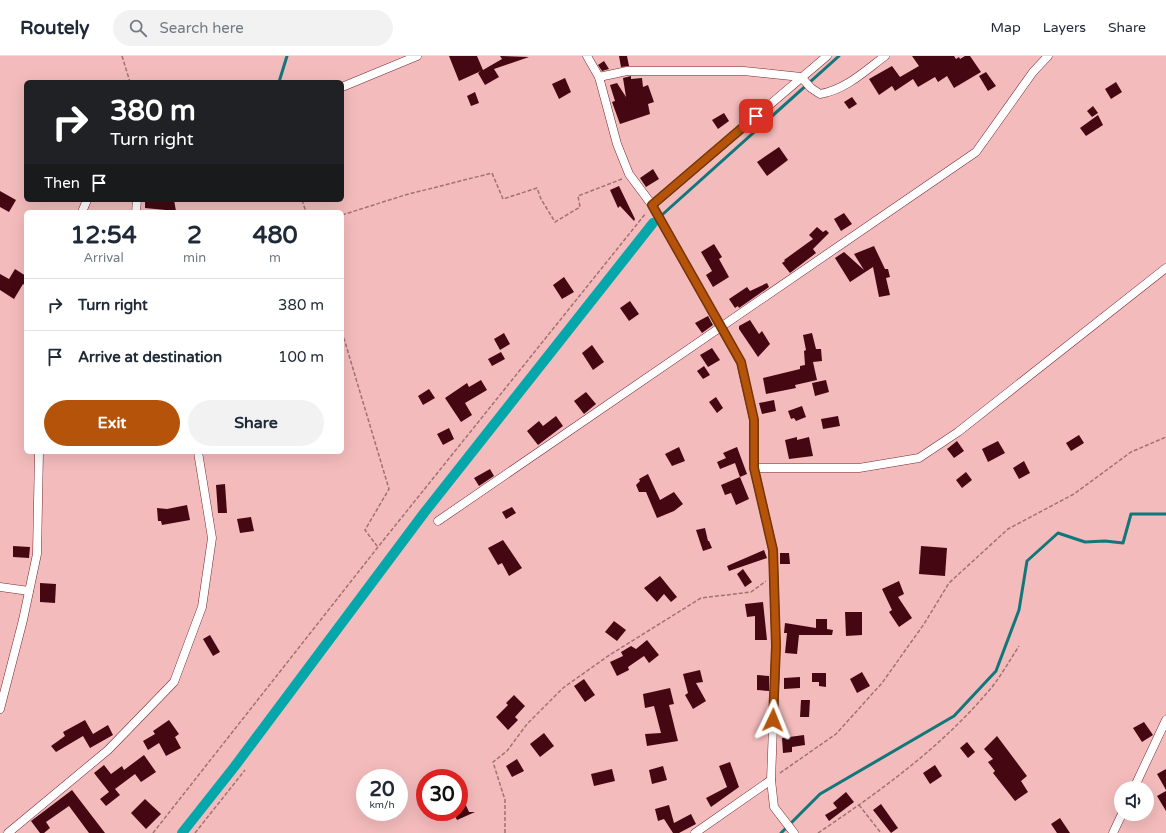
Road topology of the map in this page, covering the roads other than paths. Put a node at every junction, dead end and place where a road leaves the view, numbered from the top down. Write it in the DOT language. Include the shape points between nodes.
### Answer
graph roads {
  1 [pos="417,56"];
  2 [pos="588,56"];
  3 [pos="827,56"];
  4 [pos="885,56"];
  5 [pos="1048,56"];
  6 [pos="599,77"];
  7 [pos="805,81"];
  8 [pos="344,86"];
  9 [pos="652,205"];
  10 [pos="1166,268"];
  11 [pos="722,327"];
  12 [pos="39,454"];
  13 [pos="198,454"];
  14 [pos="754,468"];
  15 [pos="438,521"];
  16 [pos="0,587"];
  17 [pos="29,592"];
  18 [pos="0,709"];
  19 [pos="1166,720"];
  20 [pos="771,780"];
  21 [pos="1137,781"];
  22 [pos="1119,821"];
  23 [pos="8,833"];
  24 [pos="695,833"];
  25 [pos="794,833"];
  26 [pos="1113,833"];
  1 -- 8 [label="street"];
  2 -- 6 [label="street"];
  3 -- 7 [label="street"];
  4 -- 7 [label="street" via="853,80 831,92 820,94"];
  5 -- 11 [label="street" via="1033,72 976,152"];
  6 -- 7 [label="street" via="627,72 744,71"];
  6 -- 9 [label="street" via="617,144 629,174"];
  7 -- 9 [label="street"];
  9 -- 11 [label="street"];
  10 -- 14 [label="street" via="958,432 919,458 859,468"];
  11 -- 14 [label="street" via="741,362 754,420"];
  11 -- 15 [label="street"];
  12 -- 17 [label="street" via="36,554"];
  13 -- 23 [label="street" via="212,538 202,607 174,682 108,750"];
  14 -- 20 [label="street" via="773,550 776,646"];
  16 -- 17 [label="street"];
  17 -- 18 [label="street"];
  19 -- 21 [label="street"];
  20 -- 24 [label="street"];
  20 -- 25 [label="street" via="774,807"];
  22 -- 26 [label="street"];
}
